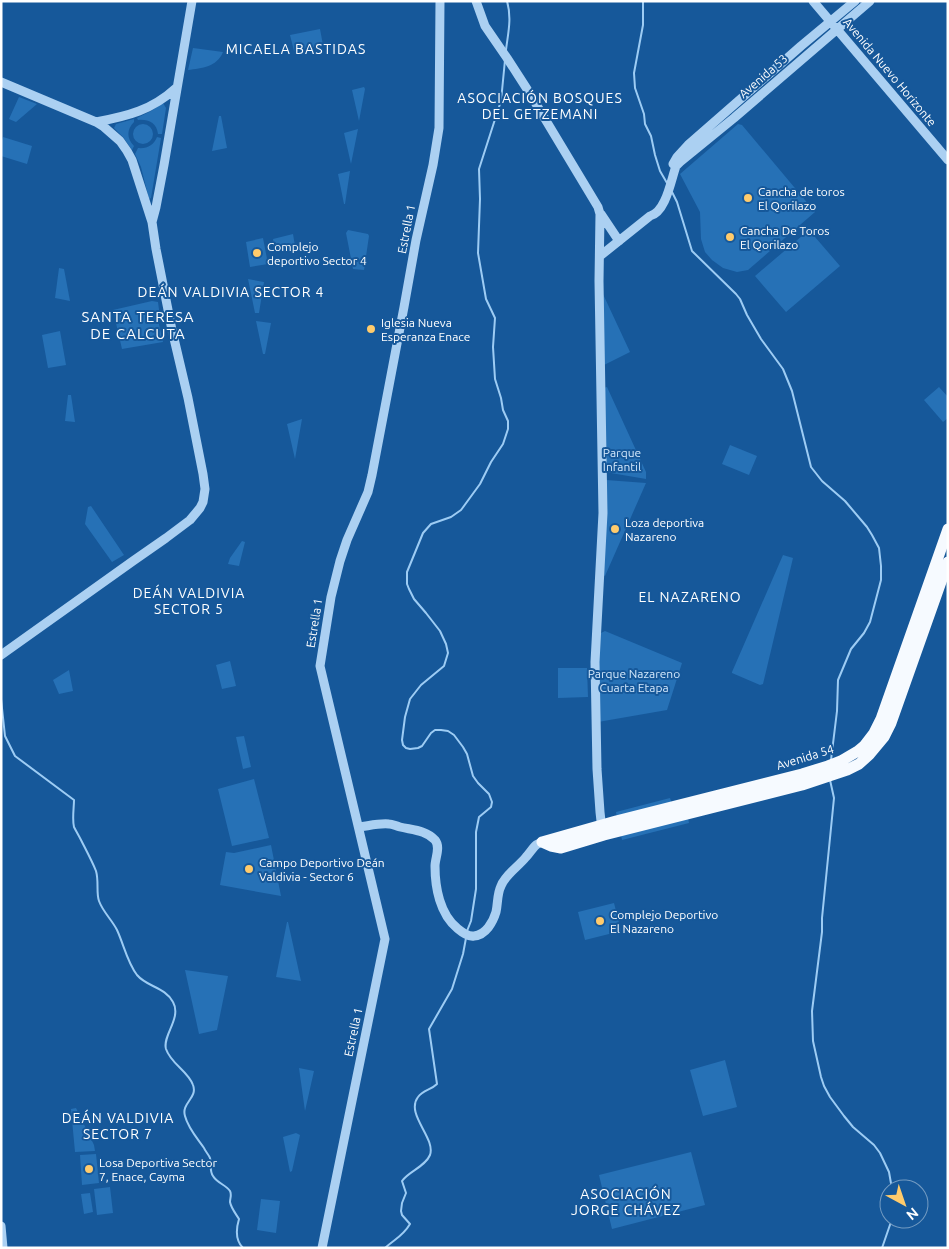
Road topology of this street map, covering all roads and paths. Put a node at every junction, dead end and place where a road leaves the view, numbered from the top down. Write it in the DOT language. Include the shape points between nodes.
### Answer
graph roads {
  1 [pos="192,1"];
  2 [pos="440,1"];
  3 [pos="476,1"];
  4 [pos="813,1"];
  5 [pos="855,1"];
  6 [pos="870,1"];
  7 [pos="830,22"];
  8 [pos="837,29"];
  9 [pos="1,82"];
  10 [pos="176,88"];
  11 [pos="96,122"];
  12 [pos="948,160"];
  13 [pos="672,170"];
  14 [pos="600,214"];
  15 [pos="152,222"];
  16 [pos="619,241"];
  17 [pos="600,256"];
  18 [pos="948,529"];
  19 [pos="948,562"];
  20 [pos="1,655"];
  21 [pos="359,827"];
  22 [pos="602,830"];
  23 [pos="542,842"];
  24 [pos="1,1226"];
  25 [pos="3,1248"];
  26 [pos="322,1248"];
  1 -- 10 [label="street"];
  2 -- 21 [label="street, Estrella 1" via="439,128 372,475 340,561 320,666"];
  3 -- 14 [label="street" via="485,26"];
  4 -- 7 [label="street, Avenida Nuevo Horizonte"];
  5 -- 7 [label="street, Avenida 53"];
  6 -- 8 [label="street, Avenida 53"];
  7 -- 8 [label="street, Avenida Nuevo Horizonte"];
  7 -- 13 [label="street, Avenida 53" via="688,145 677,157"];
  8 -- 12 [label="street, Avenida Nuevo Horizonte"];
  8 -- 13 [label="street, Avenida 53"];
  9 -- 11 [label="street"];
  10 -- 11 [label="street" via="166,98 144,110"];
  10 -- 15 [label="street"];
  11 -- 15 [label="street" via="127,151"];
  13 -- 16 [label="street" via="662,202"];
  14 -- 16 [label="street"];
  14 -- 17 [label="street"];
  15 -- 20 [label="street" via="203,474 205,489 200,508 166,538"];
  16 -- 17 [label="street"];
  17 -- 22 [label="street" via="603,513 595,662 596,769"];
  18 -- 22 [label="main road, Avenida 54" via="881,719 864,746 841,761 802,774"];
  19 -- 22 [label="main road, Avenida 54" via="891,723 879,743 858,764 802,785"];
  21 -- 23 [label="street" via="389,824 418,830 435,840 438,850 436,883 443,910 454,925 473,936 482,934 490,925 505,879"];
  21 -- 26 [label="street, Estrella 1" via="385,939"];
  22 -- 23 [label="main road, Avenida 54"];
  22 -- 23 [label="main road, Avenida 54" via="561,848"];
  24 -- 25 [label="street"];
}
